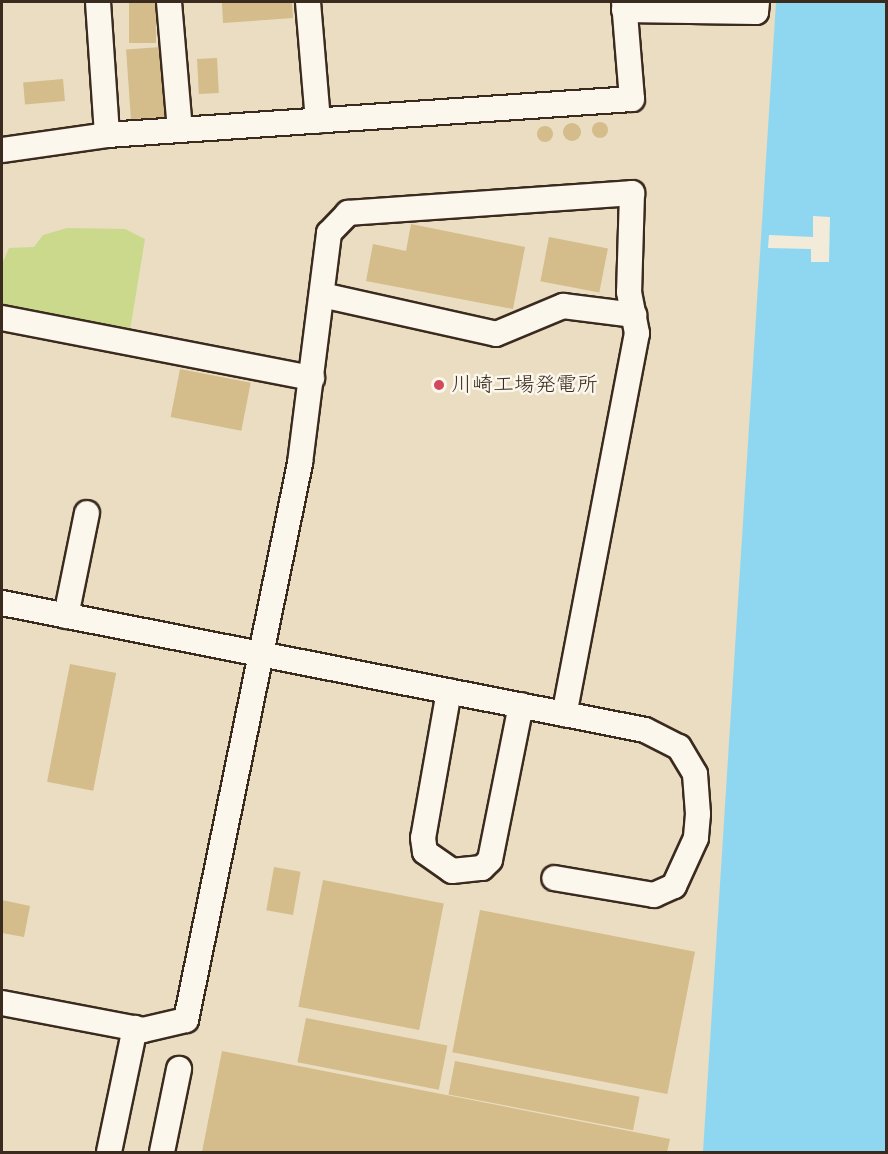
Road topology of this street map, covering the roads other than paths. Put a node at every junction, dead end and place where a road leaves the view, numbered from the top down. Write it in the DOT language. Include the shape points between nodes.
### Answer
graph roads {
  1 [pos="98,2"];
  2 [pos="169,2"];
  3 [pos="309,2"];
  4 [pos="757,2"];
  5 [pos="624,6"];
  6 [pos="318,121"];
  7 [pos="180,130"];
  8 [pos="107,135"];
  9 [pos="2,150"];
  10 [pos="322,295"];
  11 [pos="634,315"];
  12 [pos="2,318"];
  13 [pos="312,378"];
  14 [pos="87,513"];
  15 [pos="2,603"];
  16 [pos="66,616"];
  17 [pos="260,654"];
  18 [pos="448,691"];
  19 [pos="521,705"];
  20 [pos="564,714"];
  21 [pos="554,878"];
  22 [pos="2,1003"];
  23 [pos="135,1028"];
  24 [pos="179,1069"];
  25 [pos="108,1152"];
  26 [pos="162,1152"];
  1 -- 8 [label="lane"];
  2 -- 7 [label="lane"];
  3 -- 6 [label="lane"];
  4 -- 5 [label="lane" via="756,12"];
  5 -- 6 [label="lane" via="632,99"];
  6 -- 7 [label="lane"];
  7 -- 8 [label="lane"];
  8 -- 9 [label="lane"];
  10 -- 11 [label="lane" via="496,334 563,306"];
  10 -- 11 [label="lane" via="329,233 348,213 632,193 629,292"];
  10 -- 13 [label="lane"];
  11 -- 20 [label="lane" via="637,333"];
  12 -- 13 [label="lane"];
  13 -- 17 [label="lane" via="300,463"];
  14 -- 16 [label="lane"];
  15 -- 16 [label="lane"];
  16 -- 17 [label="lane"];
  17 -- 18 [label="lane"];
  17 -- 23 [label="lane" via="186,1020"];
  18 -- 19 [label="lane"];
  18 -- 19 [label="lane" via="423,838 425,852 452,871 482,868 490,860"];
  19 -- 20 [label="lane"];
  20 -- 21 [label="lane" via="645,730 679,747 695,774 699,814 686,865 674,886 654,895"];
  22 -- 23 [label="lane"];
  23 -- 25 [label="lane"];
  24 -- 26 [label="lane"];
}
